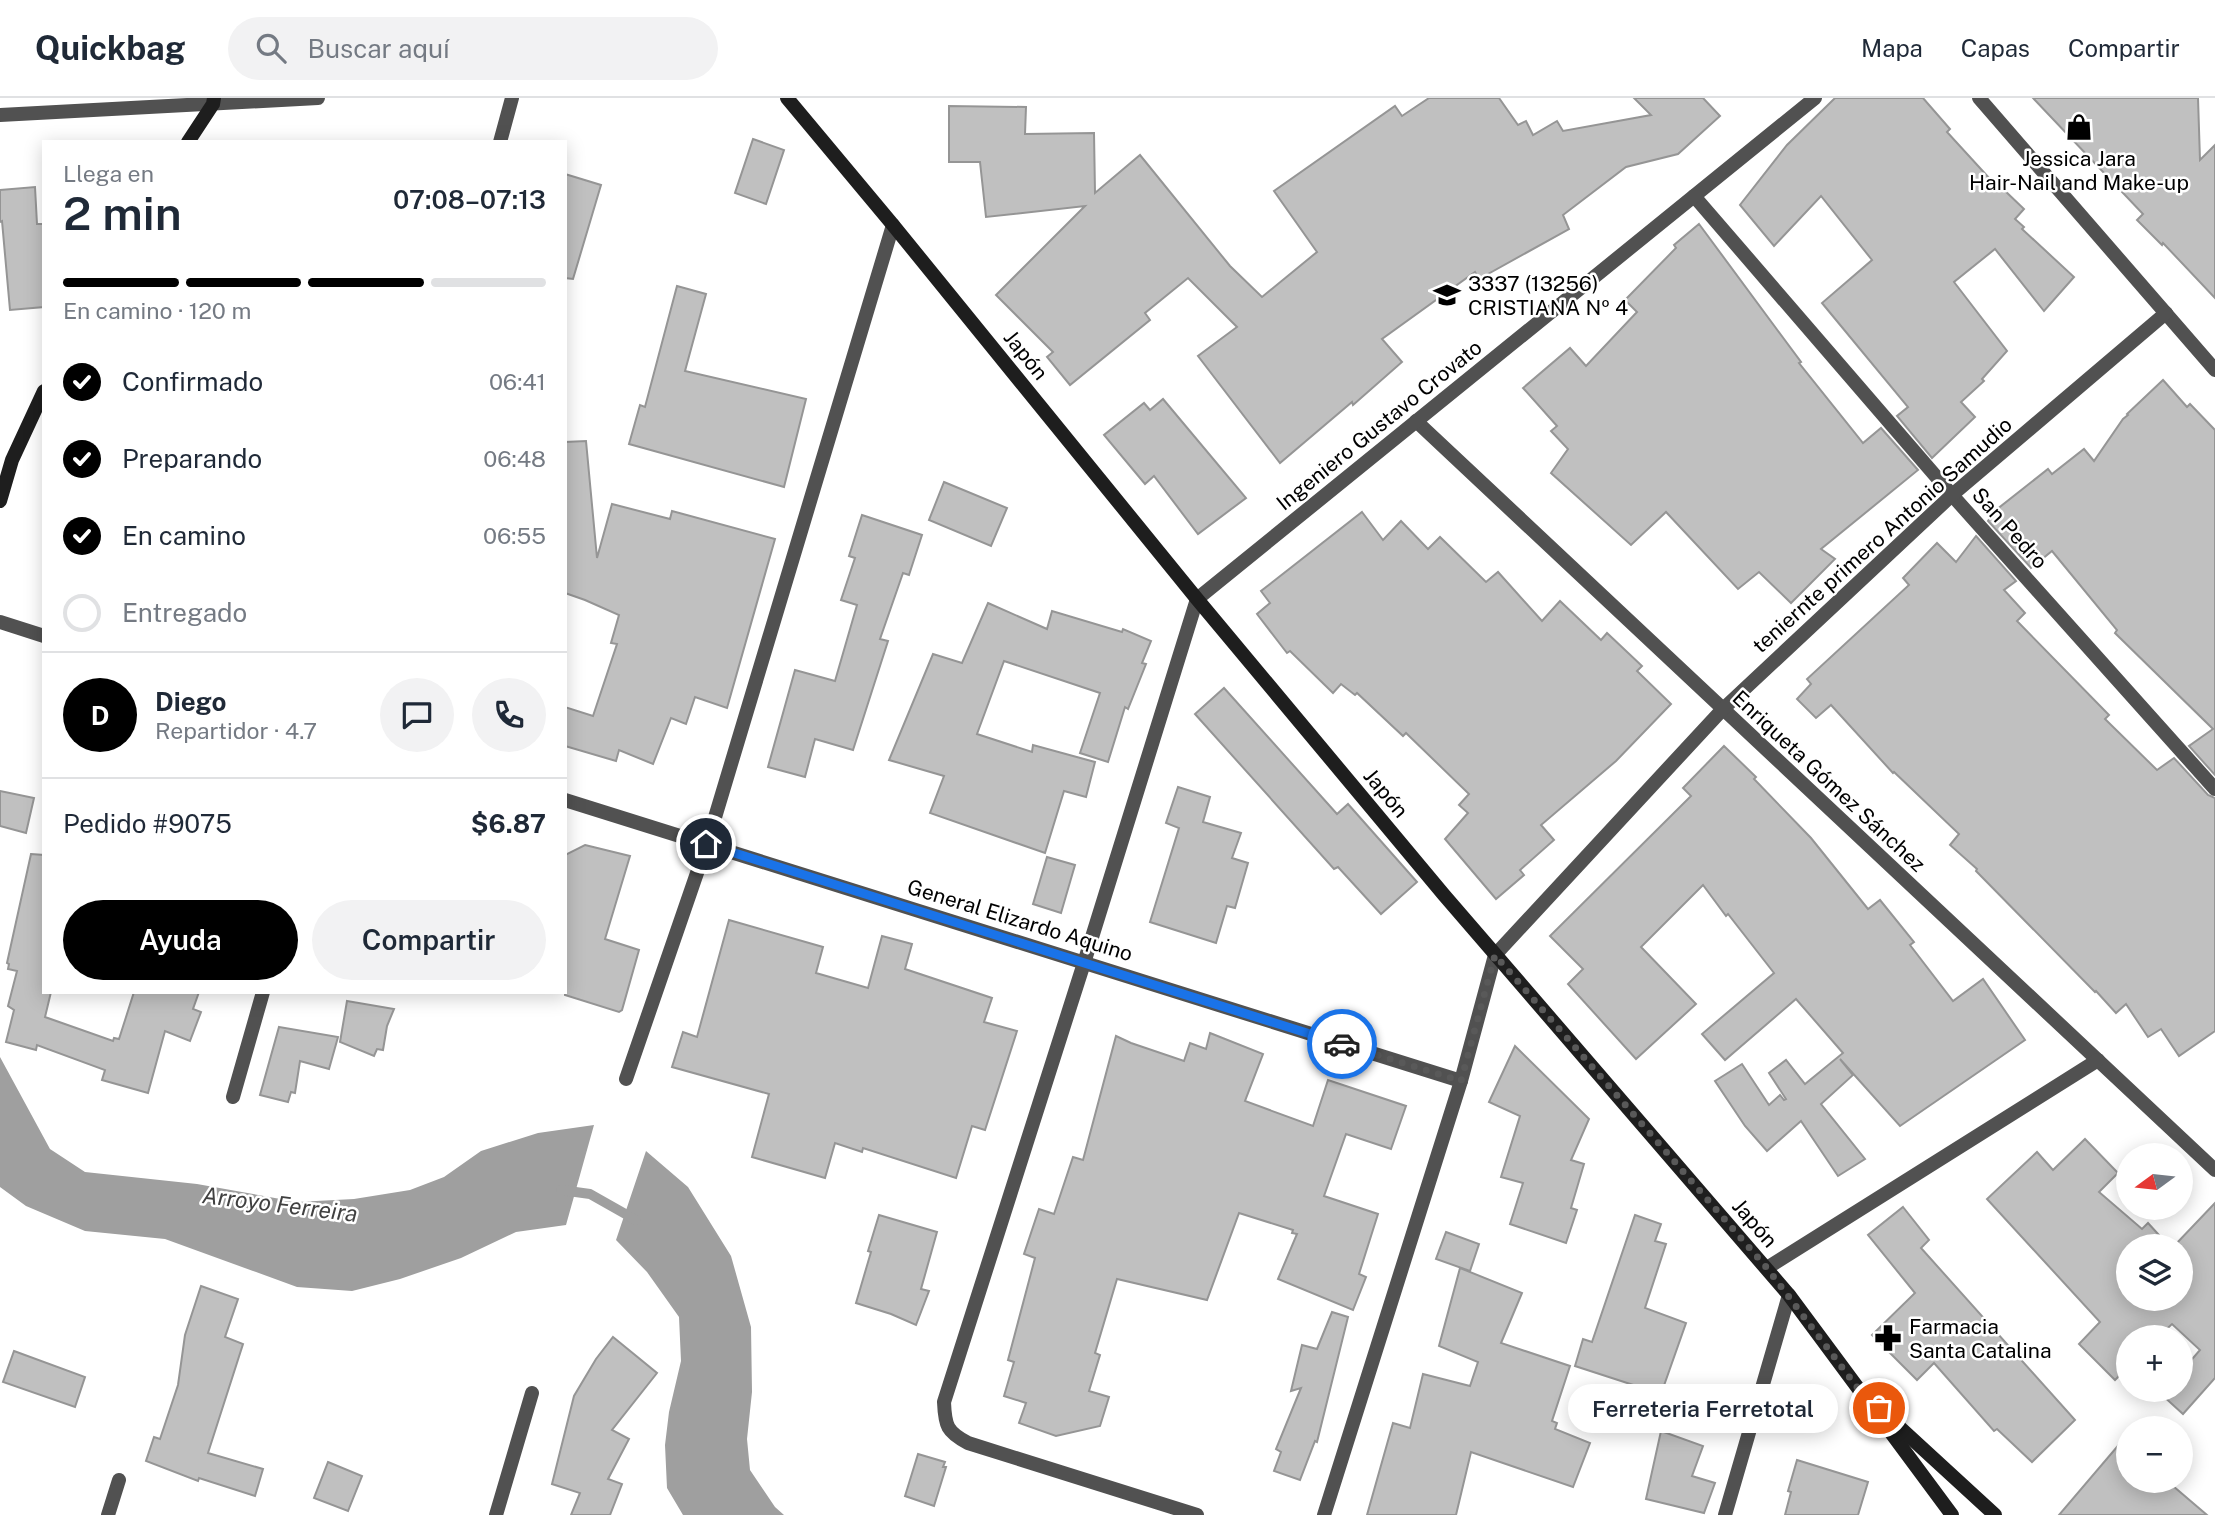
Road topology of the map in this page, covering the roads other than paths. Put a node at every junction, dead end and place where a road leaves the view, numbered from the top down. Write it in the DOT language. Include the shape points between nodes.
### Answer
graph roads {
  1 [pos="318,98"];
  2 [pos="512,98"];
  3 [pos="788,98"];
  4 [pos="1815,98"];
  5 [pos="1979,98"];
  6 [pos="213,101"];
  7 [pos="0,115"];
  8 [pos="189,140"];
  9 [pos="501,140"];
  10 [pos="1694,196"];
  11 [pos="893,225"];
  12 [pos="2166,313"];
  13 [pos="2215,370"];
  14 [pos="42,395"];
  15 [pos="1416,421"];
  16 [pos="1952,495"];
  17 [pos="0,501"];
  18 [pos="1197,599"];
  19 [pos="0,622"];
  20 [pos="42,635"];
  21 [pos="1722,710"];
  22 [pos="2215,789"];
  23 [pos="567,801"];
  24 [pos="706,844"];
  25 [pos="1495,955"];
  26 [pos="1084,962"];
  27 [pos="261,994"];
  28 [pos="2098,1060"];
  29 [pos="626,1079"];
  30 [pos="1461,1081"];
  31 [pos="233,1097"];
  32 [pos="2215,1170"];
  33 [pos="1767,1268"];
  34 [pos="1789,1295"];
  35 [pos="1860,1391"];
  36 [pos="532,1393"];
  37 [pos="119,1480"];
  38 [pos="108,1515"];
  39 [pos="496,1515"];
  40 [pos="1197,1515"];
  41 [pos="1324,1515"];
  42 [pos="1725,1515"];
  43 [pos="1952,1515"];
  44 [pos="1994,1515"];
  1 -- 6 [label="street"];
  2 -- 9 [label="street"];
  3 -- 11 [label="street, Japón"];
  4 -- 10 [label="street, Ingeniero Gustavo Crovato"];
  5 -- 12 [label="street"];
  6 -- 7 [label="street"];
  6 -- 8 [label="street"];
  10 -- 15 [label="street, Ingeniero Gustavo Crovato"];
  10 -- 16 [label="street, San Pedro"];
  11 -- 18 [label="street, Japón"];
  11 -- 24 [label="street"];
  12 -- 13 [label="street"];
  12 -- 16 [label="street, teniernte primero Antonio Samudio"];
  14 -- 17 [label="street" via="12,460"];
  15 -- 18 [label="street, Ingeniero Gustavo Crovato"];
  15 -- 21 [label="street, Enriqueta Gómez Sánchez"];
  16 -- 21 [label="street, teniernte primero Antonio Samudio"];
  16 -- 22 [label="street, San Pedro"];
  18 -- 25 [label="street, Japón"];
  18 -- 26 [label="street"];
  19 -- 20 [label="street"];
  21 -- 25 [label="street, teniernte primero Antonio Samudio"];
  21 -- 28 [label="street, Enriqueta Gómez Sánchez"];
  23 -- 24 [label="street, General Elizardo Aquino"];
  24 -- 26 [label="street, General Elizardo Aquino"];
  24 -- 29 [label="street"];
  25 -- 30 [label="street"];
  25 -- 33 [label="street, Japón"];
  26 -- 30 [label="street, General Elizardo Aquino"];
  26 -- 40 [label="street" via="944,1402 944,1421 952,1434 968,1443"];
  27 -- 31 [label="street"];
  28 -- 32 [label="street, Enriqueta Gómez Sánchez"];
  28 -- 33 [label="street"];
  30 -- 41 [label="street"];
  33 -- 34 [label="street, Japón"];
  34 -- 35 [label="street, Japón"];
  34 -- 42 [label="street"];
  35 -- 43 [label="street, Japón"];
  35 -- 44 [label="street"];
  36 -- 39 [label="street"];
  37 -- 38 [label="street"];
}
